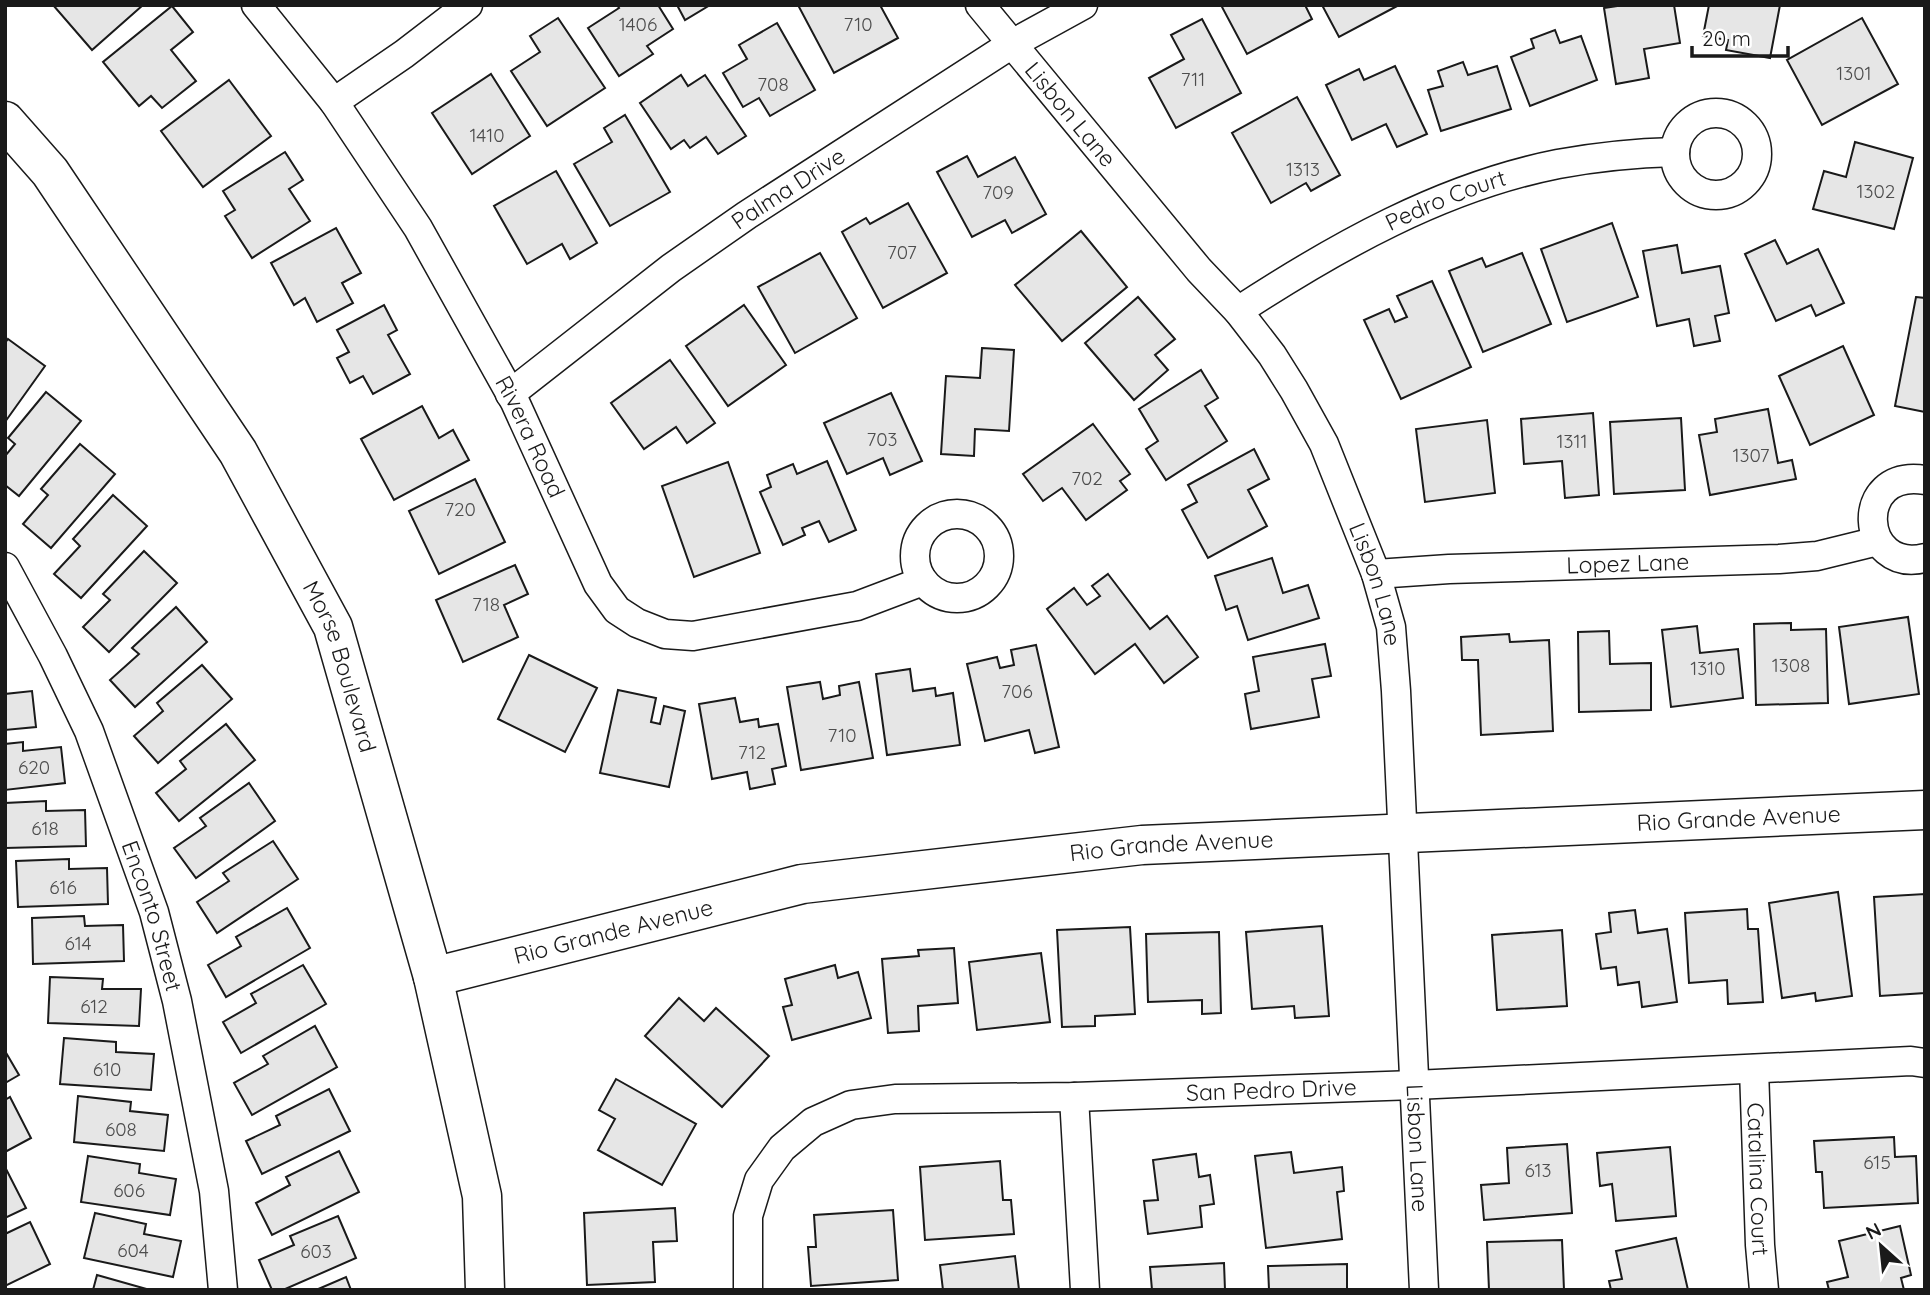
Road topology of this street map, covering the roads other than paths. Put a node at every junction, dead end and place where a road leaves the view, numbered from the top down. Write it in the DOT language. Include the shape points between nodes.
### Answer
graph roads {
  1 [pos="256,5"];
  2 [pos="468,5"];
  3 [pos="980,5"];
  4 [pos="1083,5"];
  5 [pos="1012,44"];
  6 [pos="334,102"];
  7 [pos="5,121"];
  8 [pos="1675,152"];
  9 [pos="1238,311"];
  10 [pos="510,394"];
  11 [pos="1925,480"];
  12 [pos="1878,541"];
  13 [pos="1925,558"];
  14 [pos="5,567"];
  15 [pos="1376,574"];
  16 [pos="923,581"];
  17 [pos="1925,810"];
  18 [pos="1401,834"];
  19 [pos="433,977"];
  20 [pos="1925,1063"];
  21 [pos="1754,1069"];
  22 [pos="1415,1084"];
  23 [pos="1074,1097"];
  24 [pos="223,1290"];
  25 [pos="485,1290"];
  26 [pos="748,1290"];
  27 [pos="1085,1290"];
  28 [pos="1424,1290"];
  29 [pos="1764,1290"];
  1 -- 6 [label="street, Rivera Road"];
  2 -- 6 [label="street"];
  3 -- 5 [label="street, Lisbon Lane"];
  4 -- 5 [label="street, Palma Drive"];
  5 -- 9 [label="street, Lisbon Lane"];
  5 -- 10 [label="street, Palma Drive" via="703,245"];
  6 -- 10 [label="street, Rivera Road" via="418,228"];
  7 -- 19 [label="street, Morse Boulevard" via="50,172 238,452 333,627"];
  8 -- 9 [label="street, Pedro Court" via="1557,164 1494,181 1344,246"];
  9 -- 15 [label="street, Lisbon Lane" via="1272,355 1324,444"];
  10 -- 16 [label="street, Rivera Road" via="598,584 617,610 637,623 665,634 693,636 857,607"];
  11 -- 12 [label="street" via="1910,478 1884,489 1871,514"];
  12 -- 13 [label="street" via="1898,557"];
  12 -- 15 [label="street, Lopez Lane" via="1817,556 1779,559"];
  14 -- 24 [label="street, Enconto Street" via="89,731 154,912 177,1000 214,1191"];
  15 -- 18 [label="street, Lisbon Lane" via="1391,627"];
  17 -- 18 [label="street, Rio Grande Avenue"];
  18 -- 19 [label="street, Rio Grande Avenue" via="1142,845 802,884"];
  18 -- 22 [label="street, Lisbon Lane"];
  19 -- 25 [label="street, Morse Boulevard" via="482,1196"];
  20 -- 21 [label="street, San Pedro Drive"];
  21 -- 22 [label="street, San Pedro Drive"];
  21 -- 29 [label="street, Catalina Court"];
  22 -- 23 [label="street, San Pedro Drive"];
  22 -- 28 [label="street, Lisbon Lane"];
  23 -- 26 [label="street, San Pedro Drive" via="895,1098 851,1105 813,1122 782,1148 759,1180 748,1216"];
  23 -- 27 [label="street"];
}
